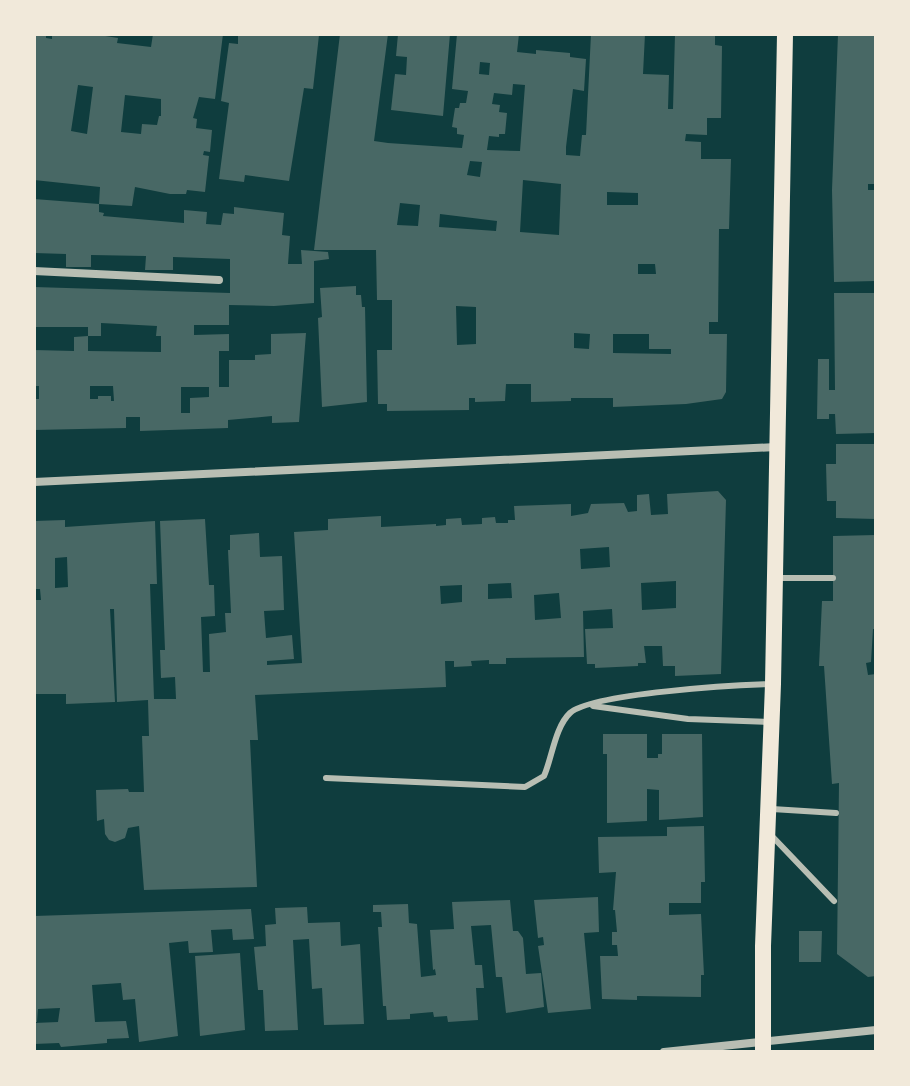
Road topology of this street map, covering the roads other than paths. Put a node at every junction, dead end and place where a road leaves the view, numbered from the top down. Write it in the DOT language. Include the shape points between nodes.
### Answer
graph roads {
  1 [pos="785,34"];
  2 [pos="34,271"];
  3 [pos="219,280"];
  4 [pos="776,447"];
  5 [pos="34,482"];
  6 [pos="775,578"];
  7 [pos="833,578"];
  8 [pos="773,684"];
  9 [pos="586,705"];
  10 [pos="771,722"];
  11 [pos="326,778"];
  12 [pos="768,809"];
  13 [pos="836,813"];
  14 [pos="767,831"];
  15 [pos="834,901"];
  16 [pos="876,1030"];
  17 [pos="763,1046"];
  18 [pos="664,1052"];
  1 -- 4 [label="main road"];
  2 -- 3 [label="street"];
  4 -- 5 [label="street"];
  4 -- 6 [label="main road"];
  6 -- 7 [label="lane"];
  6 -- 8 [label="main road"];
  8 -- 9 [label="lane" via="684,689"];
  8 -- 10 [label="main road"];
  9 -- 10 [label="lane" via="688,719"];
  9 -- 11 [label="lane" via="570,712 561,726 544,776 525,787"];
  10 -- 12 [label="main road"];
  12 -- 13 [label="lane"];
  12 -- 14 [label="main road"];
  14 -- 15 [label="lane"];
  14 -- 17 [label="main road"];
  16 -- 17 [label="street"];
  17 -- 18 [label="street"];
}
